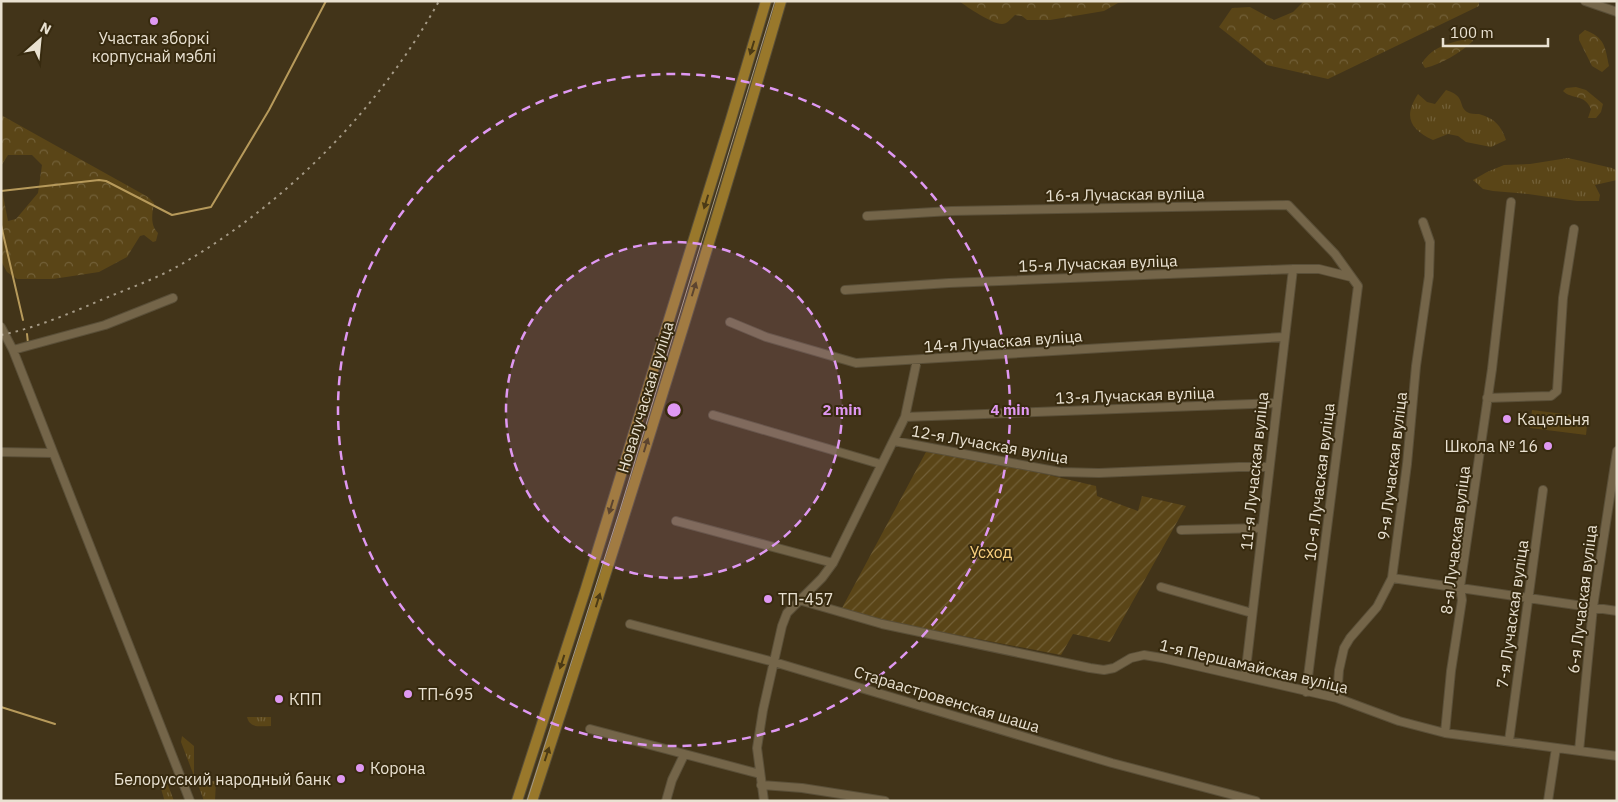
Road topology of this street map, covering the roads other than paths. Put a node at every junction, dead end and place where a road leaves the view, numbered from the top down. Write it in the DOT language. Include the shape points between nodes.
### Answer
graph roads {
  1 [pos="766,1"];
  2 [pos="781,1"];
  3 [pos="1585,1"];
  4 [pos="1617,12"];
  5 [pos="740,88"];
  6 [pos="755,92"];
  7 [pos="1511,202"];
  8 [pos="867,216"];
  9 [pos="1423,222"];
  10 [pos="1574,229"];
  11 [pos="1292,269"];
  12 [pos="1351,277"];
  13 [pos="845,290"];
  14 [pos="173,298"];
  15 [pos="730,322"];
  16 [pos="3,330"];
  17 [pos="1284,337"];
  18 [pos="13,350"];
  19 [pos="917,360"];
  20 [pos="1487,398"];
  21 [pos="1276,403"];
  22 [pos="713,415"];
  23 [pos="905,417"];
  24 [pos="894,441"];
  25 [pos="1617,451"];
  26 [pos="1,452"];
  27 [pos="52,453"];
  28 [pos="880,464"];
  29 [pos="1269,467"];
  30 [pos="1542,490"];
  31 [pos="676,521"];
  32 [pos="1262,528"];
  33 [pos="1181,530"];
  34 [pos="833,563"];
  35 [pos="1392,578"];
  36 [pos="1460,586"];
  37 [pos="1161,587"];
  38 [pos="1528,598"];
  39 [pos="799,600"];
  40 [pos="1593,607"];
  41 [pos="1617,611"];
  42 [pos="1252,613"];
  43 [pos="630,624"];
  44 [pos="774,662"];
  45 [pos="1244,677"];
  46 [pos="1306,692"];
  47 [pos="1336,698"];
  48 [pos="590,729"];
  49 [pos="1445,733"];
  50 [pos="1509,741"];
  51 [pos="1556,748"];
  52 [pos="1579,752"];
  53 [pos="684,755"];
  54 [pos="1617,756"];
  55 [pos="760,774"];
  56 [pos="761,785"];
  57 [pos="518,800"];
  58 [pos="190,801"];
  59 [pos="532,801"];
  60 [pos="666,801"];
  61 [pos="764,801"];
  62 [pos="885,801"];
  63 [pos="1256,801"];
  64 [pos="1548,801"];
  1 -- 5 [label="main road, Новалучаская вуліца, one-way"];
  2 -- 6 [label="main road, Новалучаская вуліца"];
  3 -- 4 [label="street"];
  5 -- 6 [label="street"];
  5 -- 57 [label="main road, Новалучаская вуліца, one-way"];
  59 -- 6 [label="main road, Новалучаская вуліца, one-way" via="596,606"];
  7 -- 20 [label="street, 8-я Лучаская вуліца"];
  8 -- 12 [label="street, 16-я Лучаская вуліца" via="951,211 1288,205 1335,254"];
  9 -- 35 [label="street, 9-я Лучаская вуліца" via="1430,242 1429,276"];
  10 -- 20 [label="street" via="1563,298 1557,391 1551,396"];
  11 -- 12 [label="street, 15-я Лучаская вуліца" via="1319,269"];
  11 -- 13 [label="street, 15-я Лучаская вуліца"];
  11 -- 17 [label="street, 11-я Лучаская вуліца"];
  12 -- 46 [label="street, 10-я Лучаская вуліца" via="1358,286"];
  14 -- 18 [label="street" via="105,325"];
  15 -- 19 [label="street, 14-я Лучаская вуліца" via="766,337 856,363"];
  16 -- 18 [label="street"];
  17 -- 19 [label="street, 14-я Лучаская вуліца"];
  17 -- 21 [label="street, 11-я Лучаская вуліца"];
  18 -- 27 [label="street"];
  19 -- 23 [label="street"];
  20 -- 36 [label="street, 8-я Лучаская вуліца"];
  21 -- 23 [label="street, 13-я Лучаская вуліца"];
  21 -- 29 [label="street, 11-я Лучаская вуліца"];
  22 -- 28 [label="street"];
  23 -- 24 [label="street"];
  24 -- 28 [label="street, 12-я Лучаская вуліца"];
  24 -- 29 [label="street, 12-я Лучаская вуліца" via="1060,472"];
  25 -- 40 [label="street, 6-я Лучаская вуліца"];
  26 -- 27 [label="street"];
  27 -- 58 [label="street"];
  28 -- 34 [label="street, 12-я Лучаская вуліца"];
  29 -- 32 [label="street, 11-я Лучаская вуліца"];
  30 -- 38 [label="street, 7-я Лучаская вуліца"];
  31 -- 34 [label="street"];
  32 -- 33 [label="street"];
  32 -- 42 [label="street, 11-я Лучаская вуліца"];
  34 -- 39 [label="street, 12-я Лучаская вуліца"];
  35 -- 36 [label="street"];
  35 -- 47 [label="street, 9-я Лучаская вуліца" via="1377,606 1344,648"];
  36 -- 38 [label="street"];
  36 -- 49 [label="street, 8-я Лучаская вуліца" via="1462,600"];
  37 -- 42 [label="street"];
  38 -- 40 [label="street"];
  38 -- 50 [label="street, 7-я Лучаская вуліца"];
  39 -- 44 [label="street, 12-я Лучаская вуліца" via="787,612"];
  39 -- 45 [label="street, 1-я Першамайская вуліца" via="882,624 1090,668 1114,668 1144,655"];
  40 -- 41 [label="street"];
  40 -- 52 [label="street, 6-я Лучаская вуліца"];
  42 -- 45 [label="street, 11-я Лучаская вуліца"];
  43 -- 44 [label="street, Стараастровенская шаша"];
  44 -- 55 [label="street, 12-я Лучаская вуліца" via="757,748"];
  44 -- 63 [label="street, Стараастровенская шаша" via="1112,764"];
  45 -- 46 [label="street, 1-я Першамайская вуліца"];
  46 -- 47 [label="street, 1-я Першамайская вуліца"];
  47 -- 49 [label="street, 1-я Першамайская вуліца" via="1399,721"];
  48 -- 53 [label="street"];
  49 -- 50 [label="street, 1-я Першамайская вуліца"];
  50 -- 51 [label="street, 1-я Першамайская вуліца"];
  51 -- 52 [label="street, 1-я Першамайская вуліца"];
  51 -- 64 [label="street"];
  52 -- 54 [label="street, 1-я Першамайская вуліца"];
  53 -- 55 [label="street"];
  53 -- 60 [label="street"];
  55 -- 56 [label="street, 12-я Лучаская вуліца"];
  56 -- 61 [label="street, 12-я Лучаская вуліца"];
  56 -- 62 [label="street"];
}
